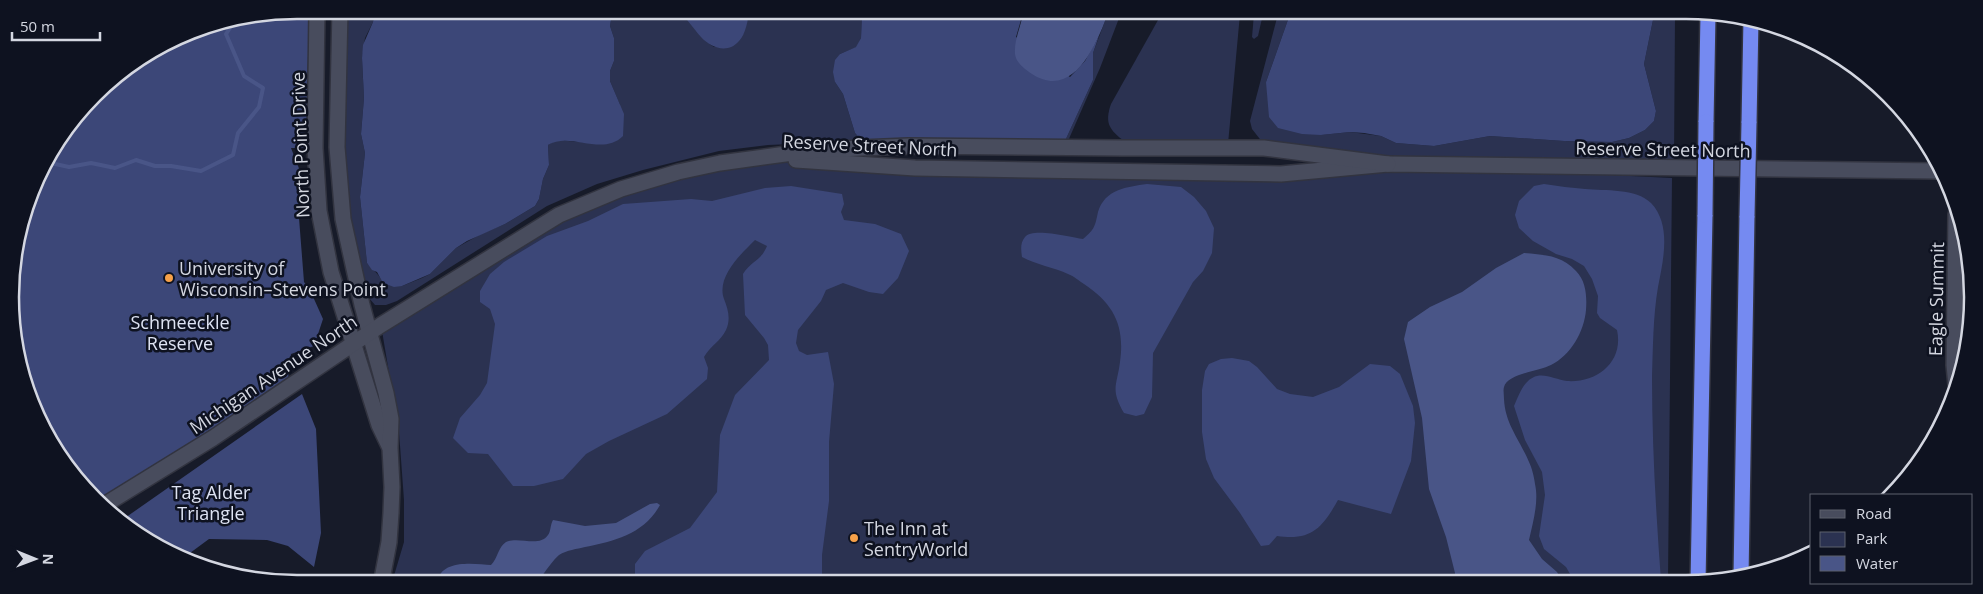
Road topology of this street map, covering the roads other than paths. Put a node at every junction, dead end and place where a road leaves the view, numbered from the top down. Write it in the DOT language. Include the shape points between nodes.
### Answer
graph roads {
  1 [pos="318,19"];
  2 [pos="340,19"];
  3 [pos="1708,19"];
  4 [pos="1750,26"];
  5 [pos="765,158"];
  6 [pos="1388,164"];
  7 [pos="1934,171"];
  8 [pos="1956,229"];
  9 [pos="368,333"];
  10 [pos="353,343"];
  11 [pos="1955,370"];
  12 [pos="390,448"];
  13 [pos="109,502"];
  14 [pos="1741,570"];
  15 [pos="383,575"];
  16 [pos="1698,575"];
  1 -- 10 [label="street, North Point Drive" via="315,148 318,211 331,272"];
  2 -- 9 [label="street, North Point Drive" via="337,147 340,190 349,251"];
  3 -- 16 [label="highway, bridge"];
  4 -- 14 [label="highway, bridge"];
  5 -- 6 [label="street, Reserve Street North" via="916,168 1281,174"];
  5 -- 6 [label="street, Reserve Street North" via="815,150 908,146 1233,147"];
  5 -- 9 [label="street, Michigan Avenue North" via="678,172 621,189 559,214"];
  6 -- 7 [label="street, Reserve Street North"];
  8 -- 11 [label="street, Eagle Summit"];
  9 -- 10 [label="street, Michigan Avenue North"];
  9 -- 12 [label="street, North Point Drive" via="391,419"];
  10 -- 12 [label="street, North Point Drive" via="379,426"];
  10 -- 13 [label="street, Michigan Avenue North" via="213,438"];
  12 -- 15 [label="street, North Point Drive" via="391,514"];
}
